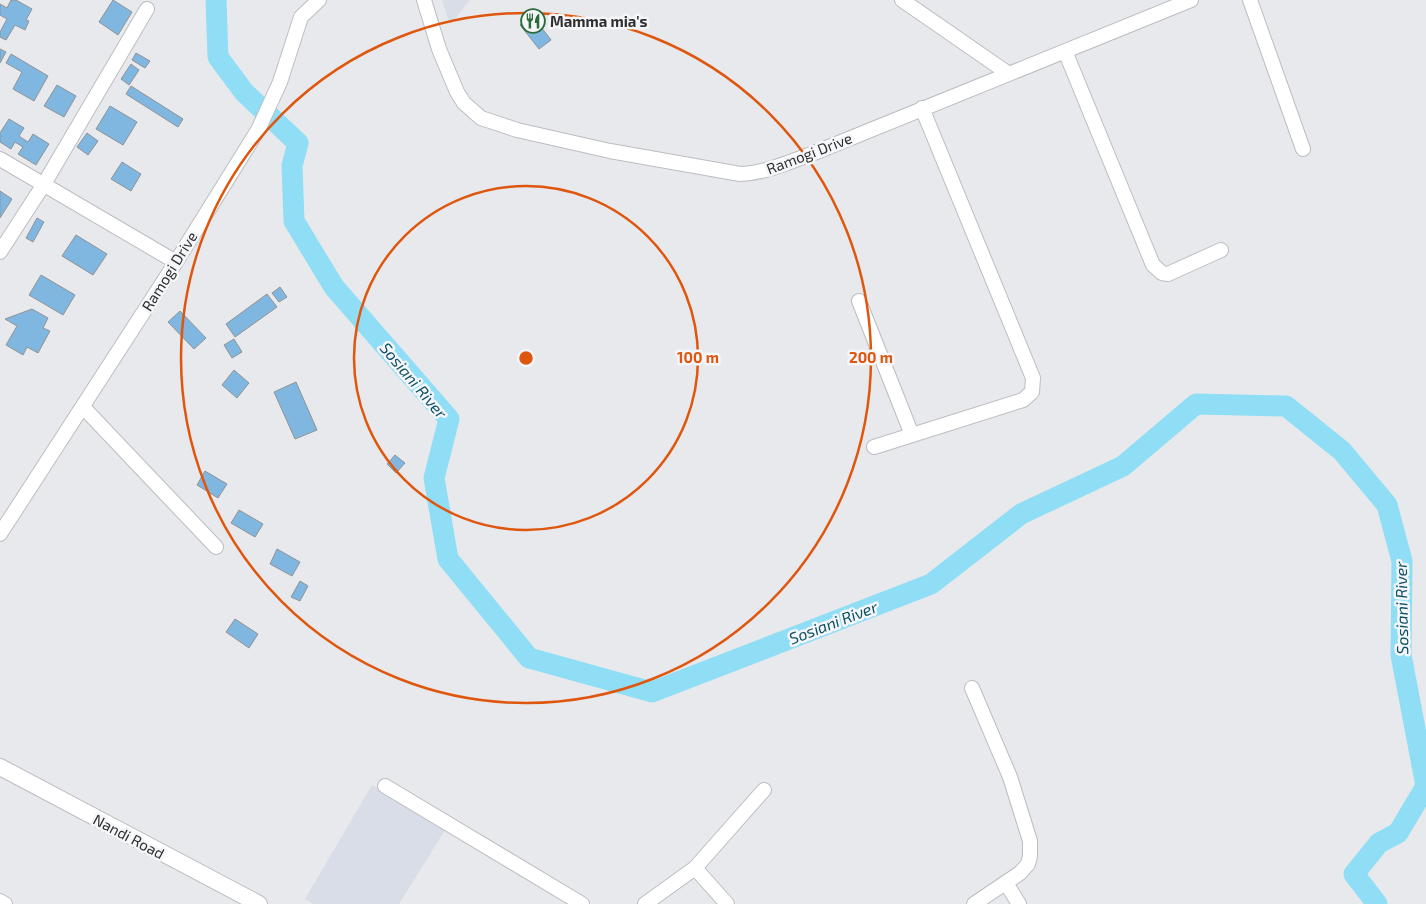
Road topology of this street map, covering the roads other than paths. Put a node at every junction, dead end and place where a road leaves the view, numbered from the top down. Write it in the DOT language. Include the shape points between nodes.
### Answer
graph roads {
  1 [pos="319,0"];
  2 [pos="424,0"];
  3 [pos="902,0"];
  4 [pos="1191,0"];
  5 [pos="1250,0"];
  6 [pos="148,9"];
  7 [pos="1065,51"];
  8 [pos="1009,74"];
  9 [pos="922,108"];
  10 [pos="1303,149"];
  11 [pos="0,159"];
  12 [pos="44,184"];
  13 [pos="1221,250"];
  14 [pos="0,252"];
  15 [pos="176,262"];
  16 [pos="859,301"];
  17 [pos="83,406"];
  18 [pos="912,435"];
  19 [pos="874,447"];
  20 [pos="0,534"];
  21 [pos="216,547"];
  22 [pos="972,688"];
  23 [pos="0,767"];
  24 [pos="385,786"];
  25 [pos="764,790"];
  26 [pos="694,868"];
  27 [pos="1006,883"];
  28 [pos="0,901"];
  29 [pos="5,904"];
  30 [pos="259,904"];
  31 [pos="582,904"];
  32 [pos="645,904"];
  33 [pos="727,904"];
  34 [pos="974,904"];
  35 [pos="1019,904"];
  1 -- 15 [label="street, Ramogi Drive" via="301,17 280,82 258,130"];
  2 -- 9 [label="street, Ramogi Drive" via="457,92 476,114 517,130 610,151 694,167 753,173 814,153"];
  3 -- 8 [label="street"];
  4 -- 7 [label="street, Ramogi Drive"];
  5 -- 10 [label="street"];
  6 -- 12 [label="street"];
  7 -- 8 [label="street, Ramogi Drive"];
  7 -- 13 [label="street" via="1153,266 1168,274"];
  8 -- 9 [label="street, Ramogi Drive"];
  9 -- 18 [label="street" via="1033,378 1032,392 1023,400"];
  11 -- 12 [label="street"];
  12 -- 14 [label="street"];
  12 -- 15 [label="street"];
  15 -- 17 [label="street, Ramogi Drive"];
  16 -- 18 [label="street"];
  17 -- 20 [label="street, Ramogi Drive"];
  17 -- 21 [label="street"];
  18 -- 19 [label="street"];
  22 -- 27 [label="street" via="1010,777 1030,841 1028,864"];
  23 -- 30 [label="street, Nandi Road"];
  24 -- 31 [label="street"];
  25 -- 26 [label="street"];
  26 -- 32 [label="street"];
  26 -- 33 [label="street"];
  27 -- 34 [label="street"];
  27 -- 35 [label="street"];
  28 -- 29 [label="street"];
}
